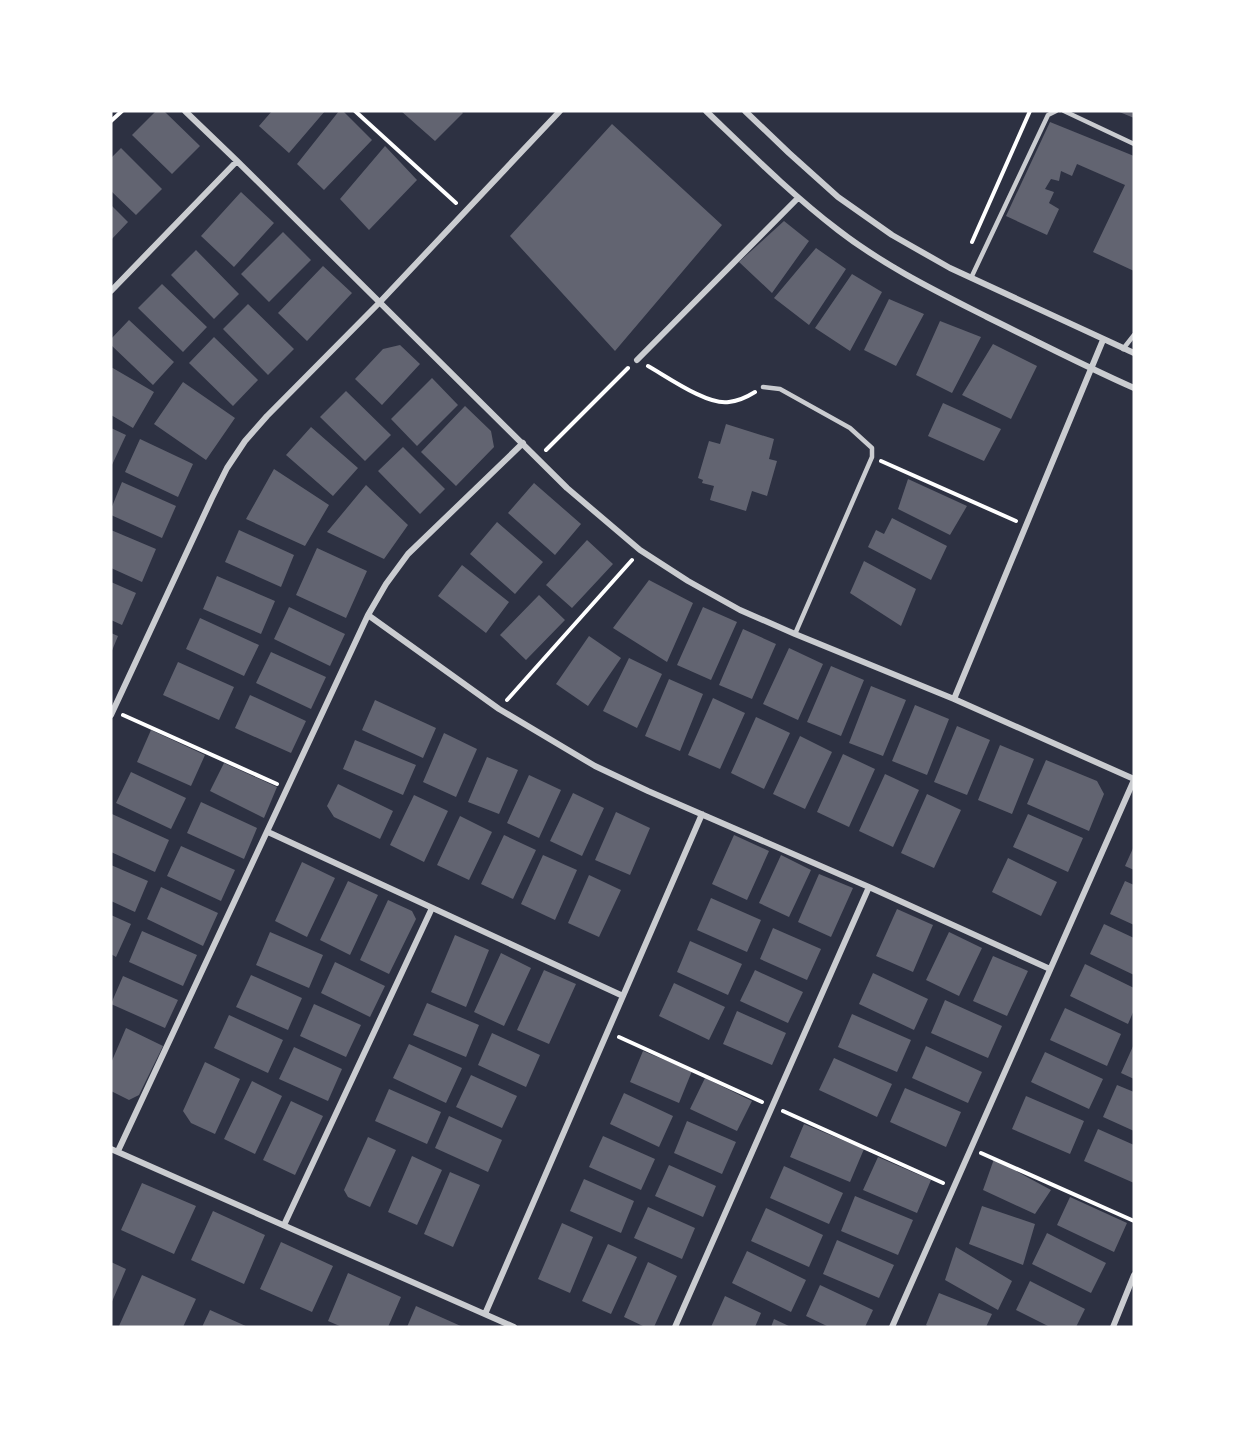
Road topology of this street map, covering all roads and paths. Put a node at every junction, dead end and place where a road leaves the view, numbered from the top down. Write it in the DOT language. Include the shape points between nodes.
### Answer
graph roads {
  1 [pos="122,111"];
  2 [pos="185,111"];
  3 [pos="355,111"];
  4 [pos="560,111"];
  5 [pos="706,111"];
  6 [pos="745,111"];
  7 [pos="1030,111"];
  8 [pos="1056,111"];
  9 [pos="1064,111"];
  10 [pos="111,121"];
  11 [pos="1134,144"];
  12 [pos="237,161"];
  13 [pos="798,198"];
  14 [pos="465,212"];
  15 [pos="958,272"];
  16 [pos="971,278"];
  17 [pos="111,291"];
  18 [pos="379,303"];
  19 [pos="1134,335"];
  20 [pos="1103,340"];
  21 [pos="1123,349"];
  22 [pos="1134,353"];
  23 [pos="636,360"];
  24 [pos="1091,369"];
  25 [pos="763,387"];
  26 [pos="1134,388"];
  27 [pos="746,397"];
  28 [pos="523,443"];
  29 [pos="872,457"];
  30 [pos="537,459"];
  31 [pos="1026,526"];
  32 [pos="640,550"];
  33 [pos="368,615"];
  34 [pos="795,634"];
  35 [pos="954,699"];
  36 [pos="499,710"];
  37 [pos="112,713"];
  38 [pos="1134,779"];
  39 [pos="288,789"];
  40 [pos="702,814"];
  41 [pos="268,832"];
  42 [pos="869,887"];
  43 [pos="432,908"];
  44 [pos="1050,969"];
  45 [pos="623,996"];
  46 [pos="971,1148"];
  47 [pos="114,1150"];
  48 [pos="1134,1221"];
  49 [pos="284,1225"];
  50 [pos="1134,1275"];
  51 [pos="485,1314"];
  52 [pos="514,1327"];
  53 [pos="675,1327"];
  54 [pos="892,1327"];
  55 [pos="1113,1327"];
  1 -- 10 [label="path"];
  2 -- 12 [label="street"];
  3 -- 14 [label="path"];
  4 -- 14 [label="street"];
  5 -- 13 [label="street"];
  6 -- 15 [label="street" via="838,196 892,235"];
  7 -- 15 [label="path"];
  8 -- 16 [label="lane" via="1048,115"];
  9 -- 11 [label="lane"];
  12 -- 17 [label="street"];
  12 -- 18 [label="street"];
  13 -- 23 [label="street"];
  13 -- 24 [label="street" via="890,266"];
  14 -- 18 [label="street"];
  15 -- 16 [label="street"];
  16 -- 20 [label="street"];
  18 -- 28 [label="street"];
  18 -- 37 [label="street" via="267,416 227,468"];
  19 -- 21 [label="lane"];
  20 -- 21 [label="street"];
  20 -- 24 [label="street"];
  21 -- 22 [label="street"];
  23 -- 27 [label="path" via="707,399 726,403"];
  23 -- 30 [label="path"];
  24 -- 26 [label="street"];
  24 -- 31 [label="street"];
  25 -- 29 [label="lane" via="780,389 850,428 872,447"];
  28 -- 30 [label="street"];
  28 -- 33 [label="street" via="408,554"];
  29 -- 31 [label="path"];
  29 -- 34 [label="lane"];
  30 -- 32 [label="street"];
  31 -- 35 [label="street"];
  32 -- 34 [label="street" via="740,610"];
  32 -- 36 [label="path"];
  33 -- 36 [label="street"];
  33 -- 39 [label="street"];
  34 -- 35 [label="street"];
  35 -- 38 [label="street"];
  36 -- 40 [label="street" via="595,766"];
  37 -- 39 [label="path"];
  38 -- 44 [label="street"];
  39 -- 41 [label="street"];
  40 -- 42 [label="street"];
  40 -- 45 [label="street"];
  41 -- 43 [label="street"];
  41 -- 47 [label="street"];
  42 -- 44 [label="street"];
  42 -- 53 [label="street"];
  43 -- 45 [label="street"];
  43 -- 49 [label="street"];
  44 -- 46 [label="street"];
  45 -- 51 [label="street"];
  46 -- 48 [label="path"];
  46 -- 54 [label="street"];
  47 -- 49 [label="street"];
  49 -- 51 [label="street"];
  50 -- 55 [label="street"];
  51 -- 52 [label="street"];
}
